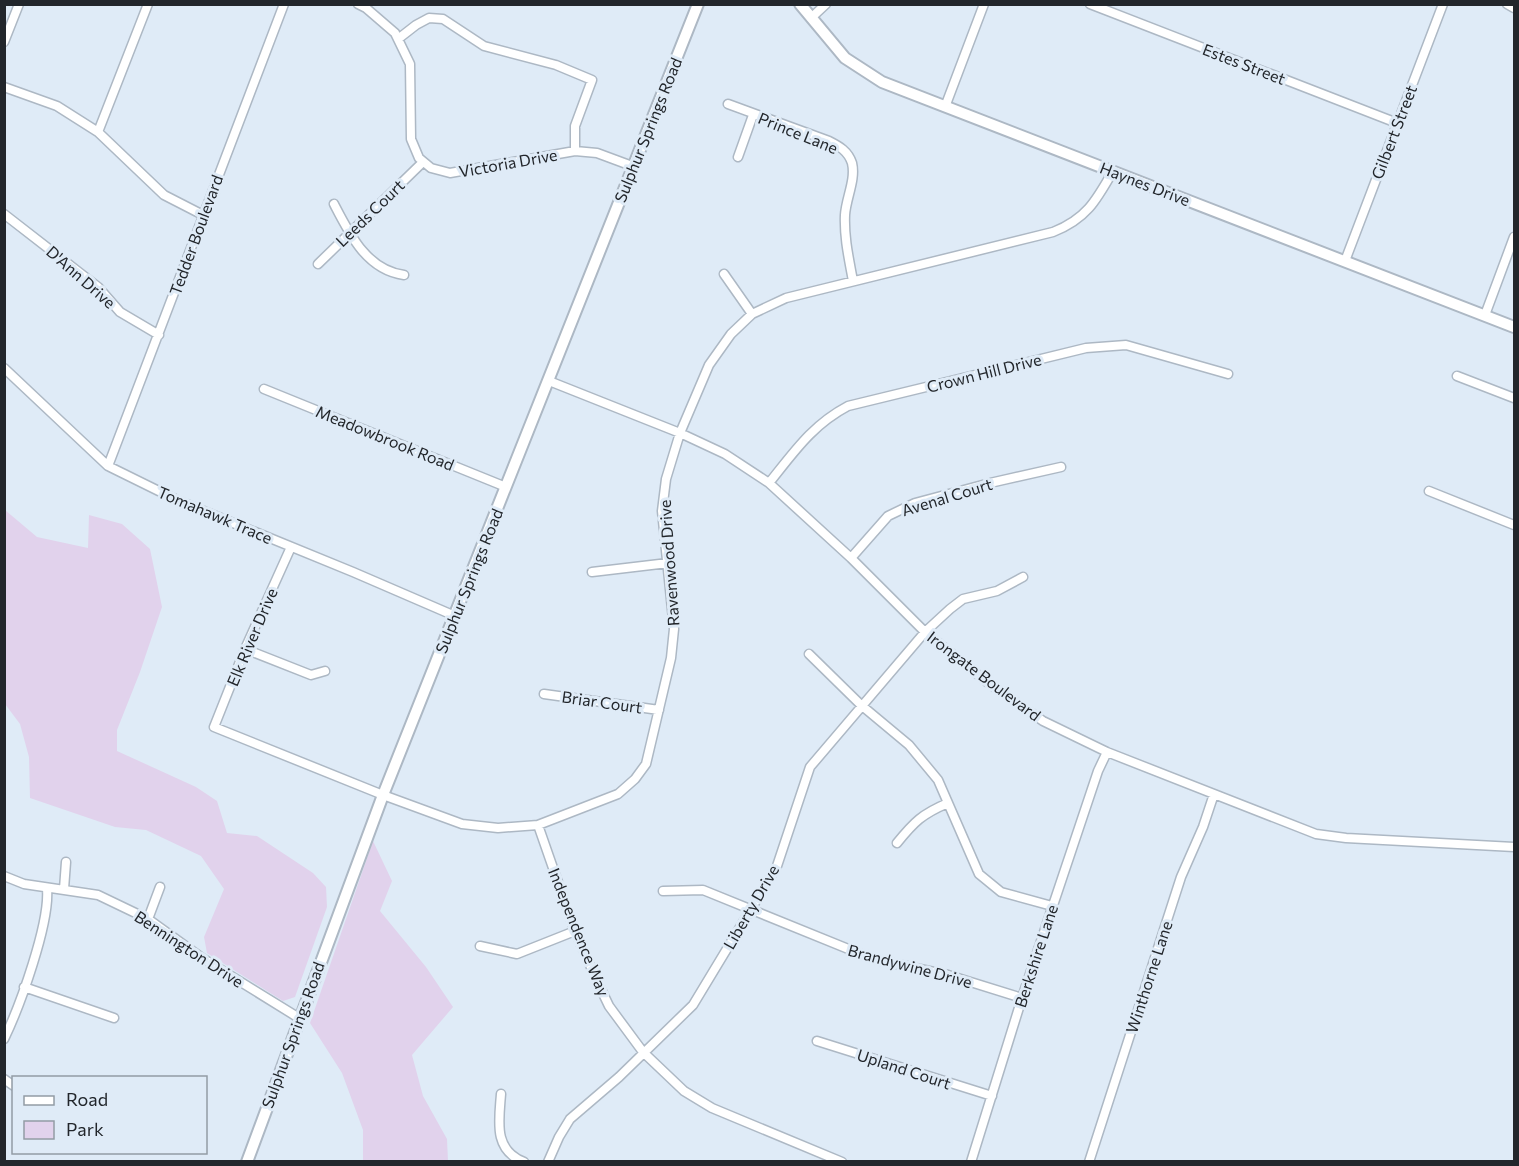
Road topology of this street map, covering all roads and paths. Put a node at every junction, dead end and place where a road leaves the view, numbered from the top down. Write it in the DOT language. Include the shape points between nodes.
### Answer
graph roads {
  1 [pos="19,4"];
  2 [pos="148,4"];
  3 [pos="284,4"];
  4 [pos="358,4"];
  5 [pos="698,4"];
  6 [pos="800,4"];
  7 [pos="826,4"];
  8 [pos="984,4"];
  9 [pos="1090,4"];
  10 [pos="1443,4"];
  11 [pos="1508,4"];
  12 [pos="1515,8"];
  13 [pos="811,18"];
  14 [pos="398,39"];
  15 [pos="4,42"];
  16 [pos="4,87"];
  17 [pos="728,104"];
  18 [pos="945,107"];
  19 [pos="753,115"];
  20 [pos="1397,123"];
  21 [pos="98,132"];
  22 [pos="575,151"];
  23 [pos="738,157"];
  24 [pos="423,162"];
  25 [pos="632,166"];
  26 [pos="1113,171"];
  27 [pos="334,204"];
  28 [pos="4,214"];
  29 [pos="203,215"];
  30 [pos="349,232"];
  31 [pos="1515,237"];
  32 [pos="1345,261"];
  33 [pos="318,264"];
  34 [pos="724,274"];
  35 [pos="404,275"];
  36 [pos="853,281"];
  37 [pos="752,314"];
  38 [pos="1485,315"];
  39 [pos="1515,327"];
  40 [pos="159,335"];
  41 [pos="4,368"];
  42 [pos="1228,374"];
  43 [pos="1457,376"];
  44 [pos="549,381"];
  45 [pos="264,389"];
  46 [pos="1515,398"];
  47 [pos="680,433"];
  48 [pos="108,466"];
  49 [pos="1061,467"];
  50 [pos="769,483"];
  51 [pos="506,487"];
  52 [pos="1429,491"];
  53 [pos="1515,525"];
  54 [pos="291,547"];
  55 [pos="851,558"];
  56 [pos="668,563"];
  57 [pos="592,572"];
  58 [pos="1023,577"];
  59 [pos="455,616"];
  60 [pos="925,632"];
  61 [pos="245,649"];
  62 [pos="809,654"];
  63 [pos="325,671"];
  64 [pos="544,694"];
  65 [pos="861,705"];
  66 [pos="659,710"];
  67 [pos="214,727"];
  68 [pos="1107,752"];
  69 [pos="1214,794"];
  70 [pos="383,795"];
  71 [pos="948,804"];
  72 [pos="538,825"];
  73 [pos="897,843"];
  74 [pos="1515,847"];
  75 [pos="66,862"];
  76 [pos="4,876"];
  77 [pos="160,887"];
  78 [pos="47,889"];
  79 [pos="64,889"];
  80 [pos="663,891"];
  81 [pos="1052,906"];
  82 [pos="751,910"];
  83 [pos="148,919"];
  84 [pos="576,932"];
  85 [pos="480,946"];
  86 [pos="24,987"];
  87 [pos="1022,998"];
  88 [pos="114,1018"];
  89 [pos="299,1018"];
  90 [pos="4,1039"];
  91 [pos="817,1041"];
  92 [pos="643,1052"];
  93 [pos="501,1094"];
  94 [pos="992,1096"];
  95 [pos="247,1161"];
  96 [pos="524,1161"];
  97 [pos="548,1161"];
  98 [pos="842,1161"];
  99 [pos="971,1161"];
  100 [pos="1089,1161"];
  1 -- 15 [label="street"];
  2 -- 21 [label="street"];
  3 -- 29 [label="street, Tedder Boulevard"];
  4 -- 14 [label="street"];
  5 -- 25 [label="street, Sulphur Springs Road"];
  6 -- 13 [label="street, Haynes Drive"];
  7 -- 13 [label="street"];
  8 -- 18 [label="street"];
  9 -- 20 [label="street, Estes Street"];
  10 -- 20 [label="street, Gilbert Street"];
  11 -- 12 [label="street"];
  13 -- 18 [label="street, Haynes Drive" via="845,58 882,82"];
  14 -- 22 [label="street" via="429,18 442,19 484,46 556,65 592,80 575,126"];
  14 -- 24 [label="street" via="410,64 411,139"];
  16 -- 21 [label="street" via="57,106"];
  17 -- 19 [label="street, Prince Lane"];
  18 -- 26 [label="street, Haynes Drive"];
  19 -- 23 [label="street"];
  19 -- 36 [label="street, Prince Lane" via="829,141 849,155 853,166 845,240"];
  20 -- 32 [label="street, Gilbert Street"];
  21 -- 29 [label="street" via="164,195"];
  22 -- 24 [label="street, Victoria Drive" via="450,173"];
  22 -- 25 [label="street, Victoria Drive" via="597,153"];
  24 -- 30 [label="street, Leeds Court"];
  25 -- 44 [label="street, Sulphur Springs Road"];
  26 -- 32 [label="street, Haynes Drive"];
  26 -- 36 [label="street, Ravenwood Drive" via="1083,215 1053,232"];
  27 -- 30 [label="street"];
  28 -- 40 [label="street, D'Ann Drive" via="98,287 120,312"];
  29 -- 40 [label="street, Tedder Boulevard"];
  30 -- 33 [label="street, Leeds Court"];
  30 -- 35 [label="street" via="378,267"];
  31 -- 38 [label="street"];
  32 -- 38 [label="street, Haynes Drive"];
  34 -- 37 [label="street"];
  36 -- 37 [label="street, Ravenwood Drive" via="786,298"];
  37 -- 47 [label="street, Ravenwood Drive" via="731,334 710,365"];
  38 -- 39 [label="street, Haynes Drive"];
  40 -- 48 [label="street, Tedder Boulevard"];
  41 -- 48 [label="street, Tomahawk Trace"];
  42 -- 50 [label="street, Crown Hill Drive" via="1126,345 1086,348 848,406 815,428"];
  43 -- 46 [label="street"];
  44 -- 47 [label="street, Irongate Boulevard"];
  44 -- 51 [label="street, Sulphur Springs Road"];
  45 -- 51 [label="street, Meadowbrook Road"];
  47 -- 50 [label="street, Irongate Boulevard" via="725,453"];
  47 -- 56 [label="street, Ravenwood Drive" via="663,496"];
  48 -- 54 [label="street, Tomahawk Trace" via="177,500"];
  49 -- 55 [label="street, Avenal Court" via="915,503 888,516"];
  50 -- 55 [label="street, Irongate Boulevard"];
  51 -- 59 [label="street, Sulphur Springs Road"];
  52 -- 53 [label="street"];
  54 -- 59 [label="street, Tomahawk Trace"];
  54 -- 61 [label="street, Elk River Drive"];
  55 -- 60 [label="street, Irongate Boulevard"];
  56 -- 57 [label="street"];
  56 -- 66 [label="street, Ravenwood Drive" via="674,629"];
  58 -- 60 [label="street, Liberty Drive" via="997,591 963,599"];
  59 -- 70 [label="street, Sulphur Springs Road"];
  60 -- 65 [label="street, Liberty Drive"];
  60 -- 68 [label="street, Irongate Boulevard" via="1043,721"];
  61 -- 63 [label="street" via="310,675"];
  61 -- 67 [label="street, Elk River Drive"];
  62 -- 65 [label="street"];
  64 -- 66 [label="street, Briar Court"];
  65 -- 71 [label="street" via="909,745 938,780"];
  65 -- 82 [label="street, Liberty Drive" via="810,767 777,866"];
  66 -- 72 [label="street, Ravenwood Drive" via="646,764 635,779 618,794"];
  67 -- 70 [label="street, Ravenwood Drive"];
  68 -- 69 [label="street, Irongate Boulevard"];
  68 -- 81 [label="street, Berkshire Lane"];
  69 -- 74 [label="street, Irongate Boulevard" via="1316,834"];
  69 -- 100 [label="street, Winthorne Lane" via="1181,877"];
  70 -- 72 [label="street, Ravenwood Drive" via="462,824 498,828"];
  70 -- 89 [label="street, Sulphur Springs Road"];
  71 -- 73 [label="street" via="913,822"];
  71 -- 81 [label="street" via="979,874 1001,892"];
  72 -- 84 [label="street, Independence Way"];
  75 -- 79 [label="street"];
  76 -- 78 [label="street, Bennington Drive"];
  77 -- 83 [label="street"];
  78 -- 79 [label="street, Bennington Drive"];
  78 -- 86 [label="street" via="41,933"];
  79 -- 83 [label="street, Bennington Drive" via="98,895"];
  80 -- 82 [label="street, Brandywine Drive" via="703,890"];
  81 -- 87 [label="street, Berkshire Lane"];
  82 -- 87 [label="street, Brandywine Drive" via="873,959 948,975"];
  82 -- 92 [label="street, Liberty Drive" via="693,1005"];
  83 -- 89 [label="street, Bennington Drive" via="202,958"];
  84 -- 85 [label="street" via="517,954"];
  84 -- 92 [label="street, Independence Way" via="609,1006"];
  86 -- 88 [label="street"];
  86 -- 90 [label="street"];
  87 -- 94 [label="street, Berkshire Lane"];
  89 -- 95 [label="street, Sulphur Springs Road"];
  91 -- 94 [label="street, Upland Court"];
  92 -- 97 [label="street, Liberty Drive" via="570,1119"];
  92 -- 98 [label="street, Independence Way" via="684,1091 712,1108"];
  93 -- 96 [label="street" via="499,1134 514,1158"];
  94 -- 99 [label="street, Berkshire Lane"];
}
